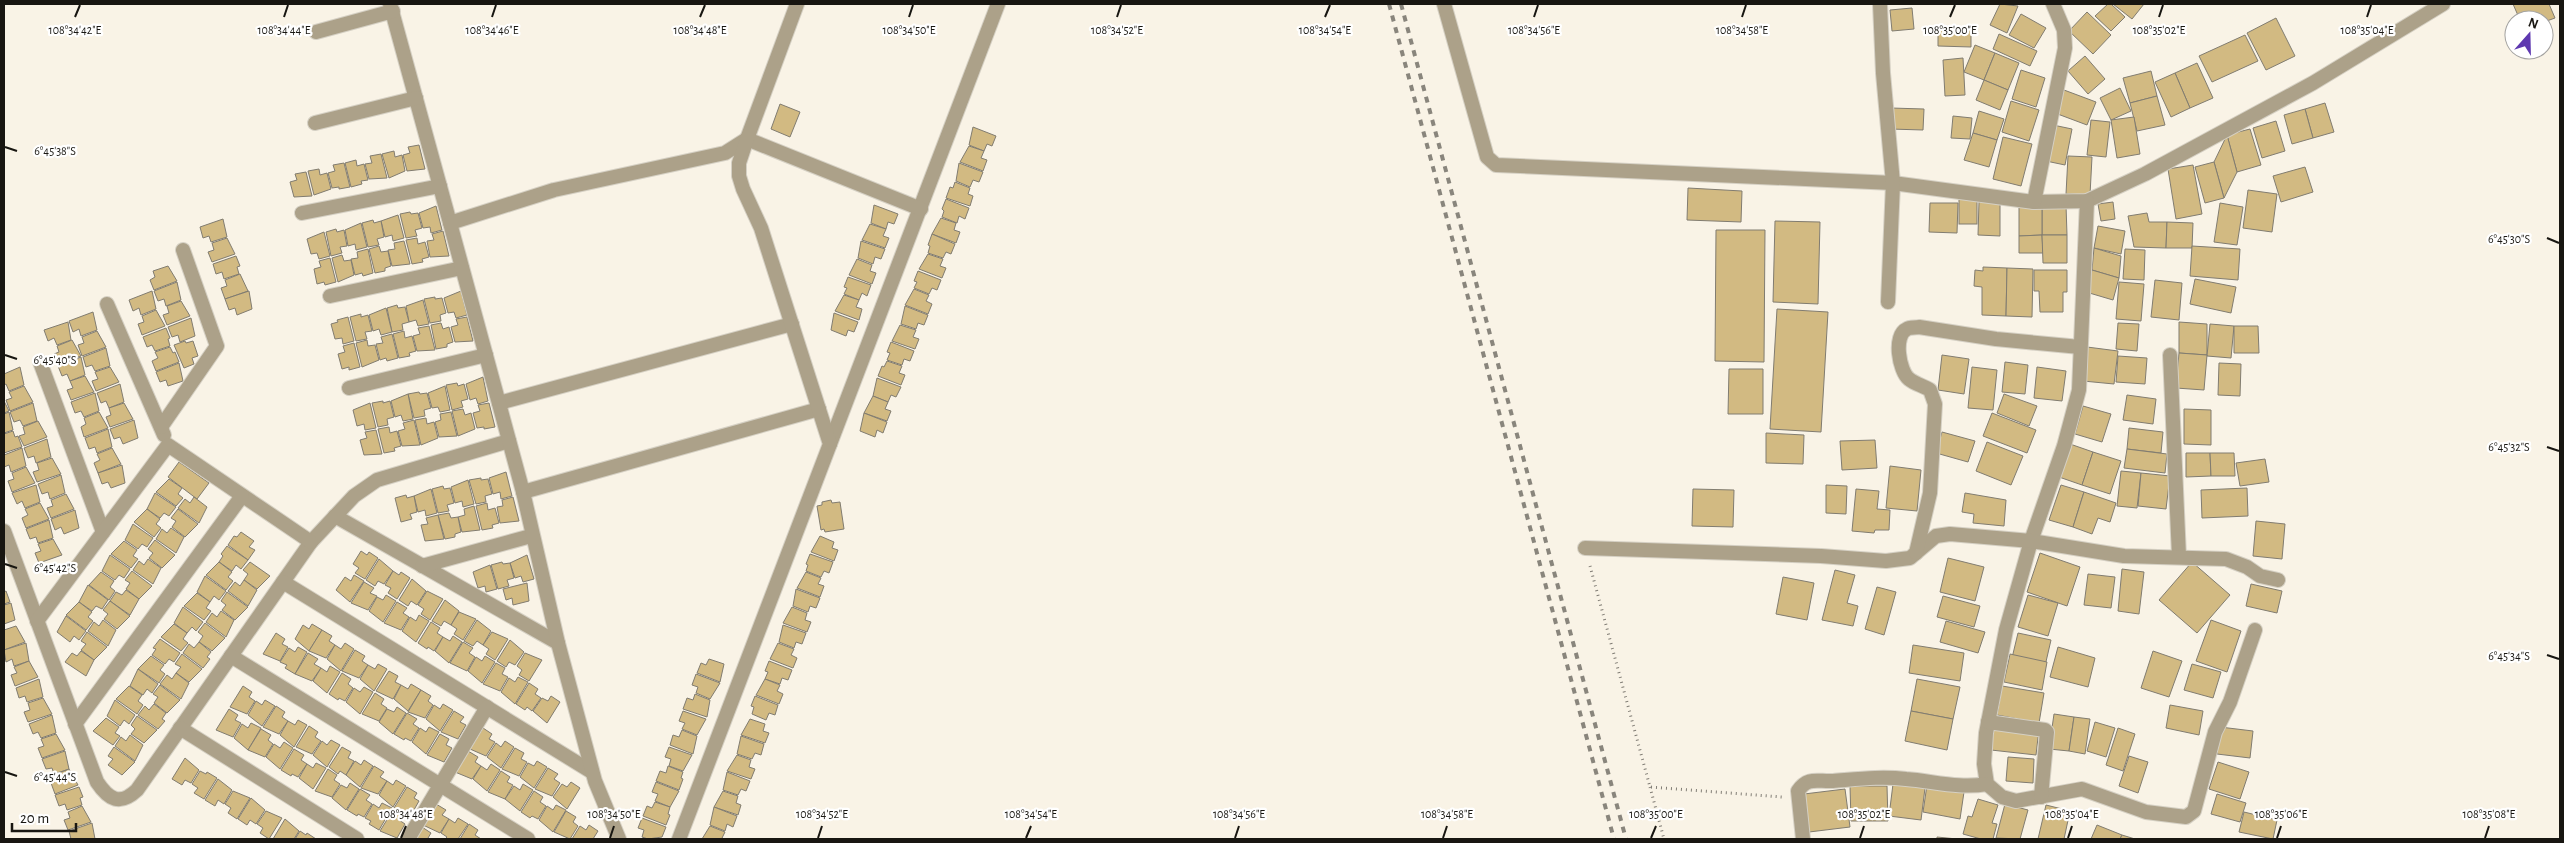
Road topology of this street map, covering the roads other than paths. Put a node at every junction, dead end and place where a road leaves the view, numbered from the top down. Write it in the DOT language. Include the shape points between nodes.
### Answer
graph roads {
  1 [pos="797,4"];
  2 [pos="998,4"];
  3 [pos="1444,4"];
  4 [pos="1880,4"];
  5 [pos="2053,4"];
  6 [pos="2443,4"];
  7 [pos="392,7"];
  8 [pos="316,32"];
  9 [pos="416,98"];
  10 [pos="315,123"];
  11 [pos="747,138"];
  12 [pos="1893,183"];
  13 [pos="440,186"];
  14 [pos="2087,201"];
  15 [pos="2034,202"];
  16 [pos="921,209"];
  17 [pos="302,213"];
  18 [pos="450,224"];
  19 [pos="184,250"];
  20 [pos="462,268"];
  21 [pos="330,296"];
  22 [pos="1888,302"];
  23 [pos="107,304"];
  24 [pos="792,324"];
  25 [pos="2080,347"];
  26 [pos="486,355"];
  27 [pos="2170,355"];
  28 [pos="40,362"];
  29 [pos="349,388"];
  30 [pos="499,403"];
  31 [pos="819,409"];
  32 [pos="160,428"];
  33 [pos="509,441"];
  34 [pos="830,444"];
  35 [pos="168,445"];
  36 [pos="523,492"];
  37 [pos="242,496"];
  38 [pos="335,516"];
  39 [pos="4,531"];
  40 [pos="103,532"];
  41 [pos="531,536"];
  42 [pos="2031,541"];
  43 [pos="311,542"];
  44 [pos="1585,548"];
  45 [pos="1916,554"];
  46 [pos="2180,556"];
  47 [pos="422,566"];
  48 [pos="2278,580"];
  49 [pos="283,582"];
  50 [pos="37,621"];
  51 [pos="2255,630"];
  52 [pos="558,643"];
  53 [pos="231,656"];
  54 [pos="487,707"];
  55 [pos="1988,722"];
  56 [pos="76,724"];
  57 [pos="180,728"];
  58 [pos="592,772"];
  59 [pos="1987,784"];
  60 [pos="440,785"];
  61 [pos="2041,797"];
  62 [pos="356,839"];
  63 [pos="408,839"];
  64 [pos="528,839"];
  65 [pos="619,839"];
  66 [pos="679,839"];
  67 [pos="1803,839"];
  1 -- 11 [label="street"];
  2 -- 16 [label="street"];
  3 -- 12 [label="street" via="1487,158 1493,164"];
  4 -- 12 [label="street"];
  5 -- 15 [label="street" via="2064,30 2065,48"];
  6 -- 14 [label="street" via="2313,84 2145,174"];
  7 -- 8 [label="street"];
  7 -- 9 [label="street"];
  9 -- 10 [label="street"];
  9 -- 13 [label="street"];
  11 -- 16 [label="street"];
  11 -- 18 [label="street" via="725,154 554,190"];
  11 -- 24 [label="street" via="739,163 742,190 761,228"];
  12 -- 15 [label="street"];
  12 -- 22 [label="street"];
  13 -- 17 [label="street"];
  13 -- 18 [label="street"];
  14 -- 15 [label="street"];
  14 -- 25 [label="street"];
  16 -- 34 [label="street"];
  18 -- 20 [label="street"];
  19 -- 32 [label="street" via="217,346"];
  20 -- 21 [label="street"];
  20 -- 26 [label="street"];
  23 -- 32 [label="street"];
  24 -- 30 [label="street"];
  24 -- 31 [label="street"];
  25 -- 42 [label="street" via="2075,413"];
  25 -- 45 [label="street" via="1919,327 1907,328 1902,333 1899,351 1905,374 1930,390 1935,404 1930,493"];
  26 -- 29 [label="street"];
  26 -- 30 [label="street"];
  27 -- 46 [label="street"];
  28 -- 40 [label="street"];
  30 -- 33 [label="street"];
  31 -- 34 [label="street"];
  31 -- 36 [label="street"];
  32 -- 35 [label="street"];
  33 -- 36 [label="street"];
  33 -- 38 [label="street" via="377,480 354,496"];
  34 -- 66 [label="street"];
  35 -- 37 [label="street"];
  35 -- 40 [label="street"];
  36 -- 41 [label="street"];
  37 -- 43 [label="street"];
  37 -- 56 [label="street"];
  38 -- 43 [label="street"];
  38 -- 47 [label="street"];
  39 -- 50 [label="street"];
  40 -- 50 [label="street"];
  41 -- 47 [label="street"];
  41 -- 52 [label="street"];
  42 -- 45 [label="street" via="1943,534 1936,536"];
  42 -- 46 [label="street" via="2124,556"];
  42 -- 55 [label="street" via="2006,630"];
  43 -- 49 [label="street"];
  44 -- 45 [label="street" via="1886,561 1905,560"];
  46 -- 48 [label="street" via="2226,559 2260,576"];
  47 -- 52 [label="street"];
  49 -- 53 [label="street"];
  49 -- 54 [label="street"];
  50 -- 56 [label="street"];
  51 -- 61 [label="street" via="2230,702 2215,732 2191,814 2186,817 2146,812 2082,789"];
  52 -- 58 [label="street"];
  53 -- 57 [label="street"];
  53 -- 60 [label="street"];
  54 -- 58 [label="street"];
  54 -- 60 [label="street"];
  55 -- 59 [label="street" via="1984,764"];
  55 -- 61 [label="street" via="2047,732"];
  56 -- 57 [label="street" via="97,782 105,794 117,800 128,799 137,790"];
  57 -- 62 [label="street"];
  58 -- 65 [label="street"];
  59 -- 61 [label="street" via="1997,794 2016,801"];
  59 -- 67 [label="street" via="1969,787 1873,777 1806,782 1798,791"];
  60 -- 63 [label="street"];
  60 -- 64 [label="street"];
}
